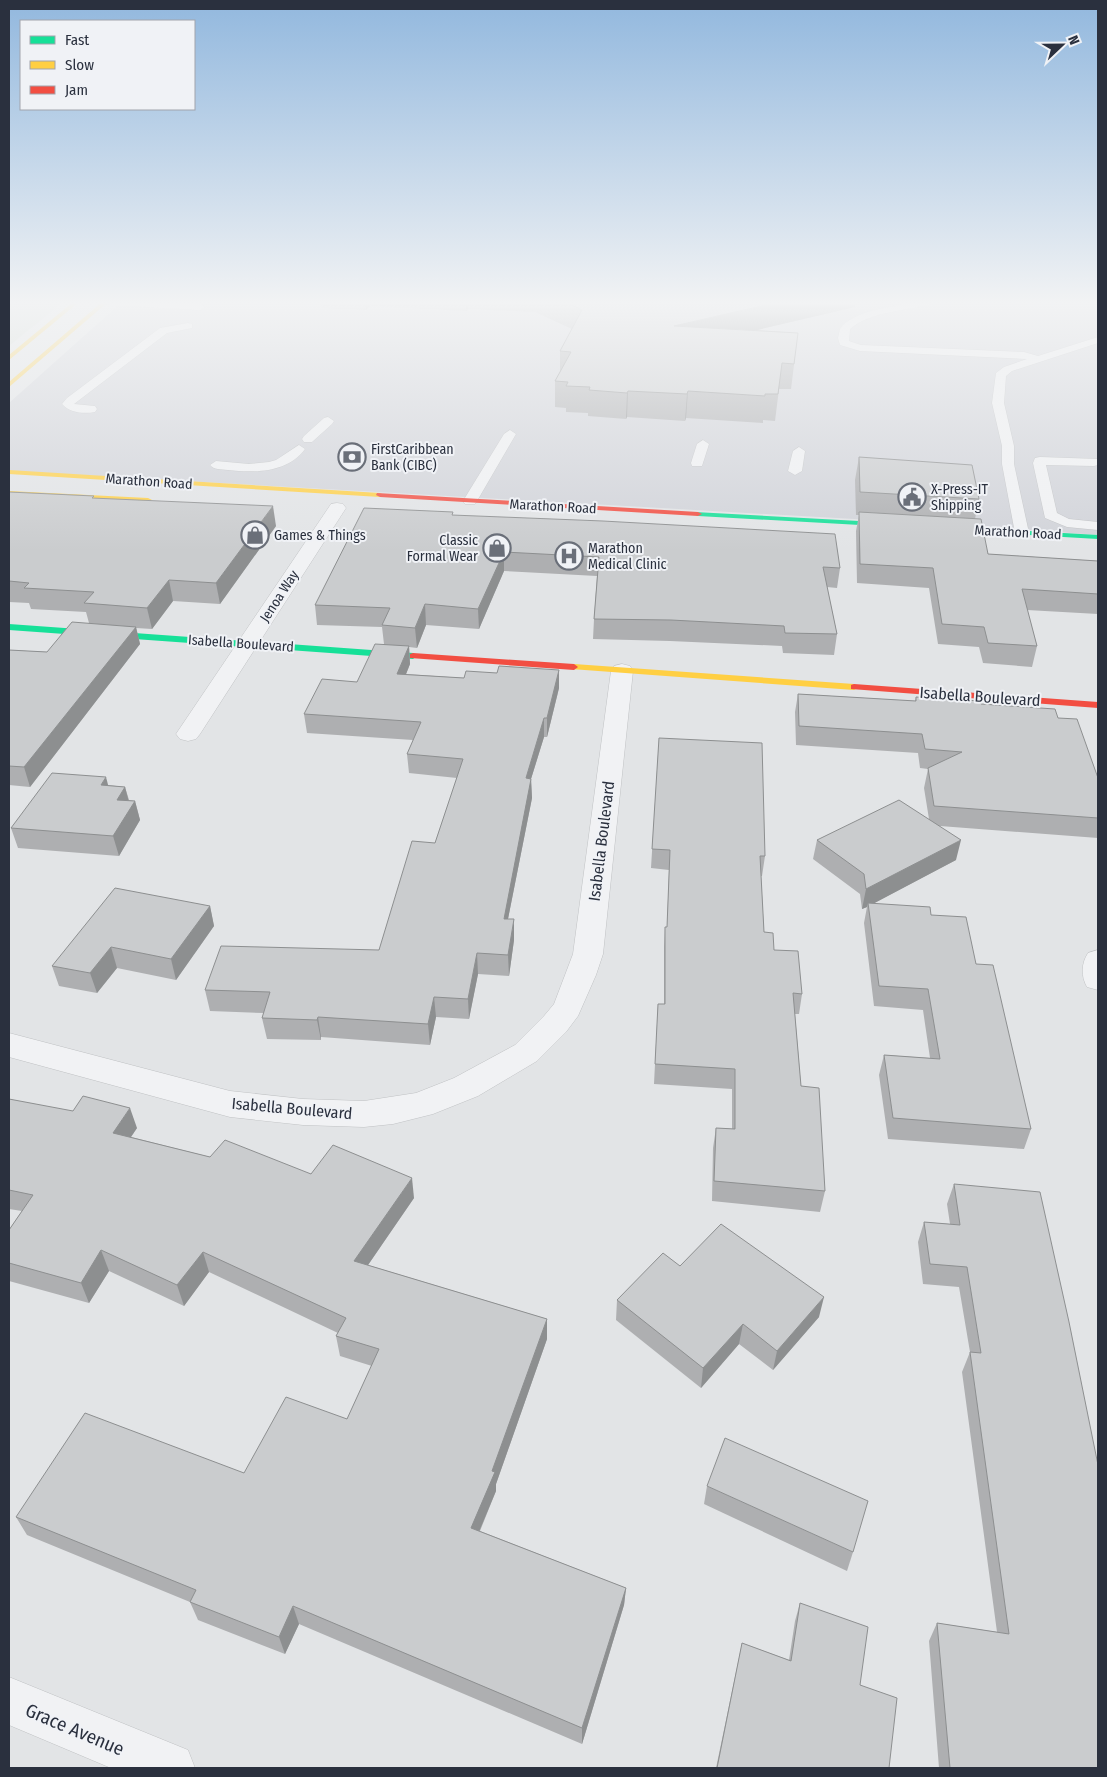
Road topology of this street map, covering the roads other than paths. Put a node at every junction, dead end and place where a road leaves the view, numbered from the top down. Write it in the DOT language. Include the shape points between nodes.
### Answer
graph roads {
  1 [pos="91,385"];
  2 [pos="999,385"];
  3 [pos="91,410"];
  4 [pos="328,420"];
  5 [pos="510,434"];
  6 [pos="703,444"];
  7 [pos="799,451"];
  8 [pos="1094,462"];
  9 [pos="697,463"];
  10 [pos="216,466"];
  11 [pos="795,471"];
  12 [pos="9,472"];
  13 [pos="9,493"];
  14 [pos="158,500"];
  15 [pos="470,502"];
  16 [pos="336,508"];
  17 [pos="904,526"];
  18 [pos="1098,526"];
  19 [pos="933,528"];
  20 [pos="1022,532"];
  21 [pos="1098,537"];
  22 [pos="9,627"];
  23 [pos="249,644"];
  24 [pos="622,671"];
  25 [pos="1098,705"];
  26 [pos="188,734"];
  27 [pos="1098,960"];
  28 [pos="1098,980"];
  29 [pos="9,1045"];
  30 [pos="9,1701"];
  31 [pos="170,1768"];
  1 -- 3 [label="lane" via="68,404 72,408"];
  2 -- 20 [label="lane" via="998,403"];
  4 -- 10 [label="lane" via="292,457 262,468"];
  5 -- 15 [label="lane"];
  6 -- 9 [label="lane"];
  7 -- 11 [label="lane"];
  8 -- 18 [label="lane" via="1050,460 1039,464 1050,515 1070,523"];
  12 -- 15 [label="main road, Marathon Road"];
  13 -- 14 [label="main road, Marathon Road"];
  15 -- 17 [label="main road, Marathon Road"];
  16 -- 23 [label="street, Jenoa Way"];
  19 -- 20 [label="main road, Marathon Road"];
  20 -- 21 [label="main road, Marathon Road"];
  22 -- 23 [label="main road, Isabella Boulevard"];
  23 -- 24 [label="main road, Isabella Boulevard"];
  23 -- 26 [label="street, Jenoa Way"];
  24 -- 25 [label="main road, Isabella Boulevard"];
  24 -- 29 [label="street, Isabella Boulevard" via="588,954 567,1008 541,1039 512,1062 466,1087 421,1105 364,1114 312,1113 230,1104"];
  27 -- 28 [label="street"];
  30 -- 31 [label="street, Grace Avenue"];
}
